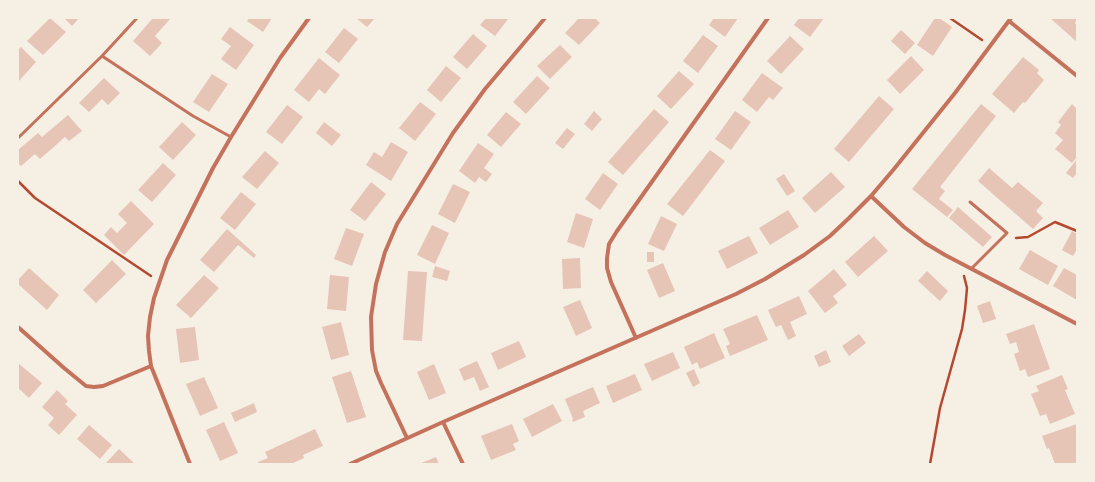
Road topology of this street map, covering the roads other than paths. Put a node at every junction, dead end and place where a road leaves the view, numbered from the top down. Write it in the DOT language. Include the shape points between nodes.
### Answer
graph roads {
  1 [pos="137,18"];
  2 [pos="309,18"];
  3 [pos="545,18"];
  4 [pos="768,18"];
  5 [pos="1010,19"];
  6 [pos="102,56"];
  7 [pos="1077,76"];
  8 [pos="231,137"];
  9 [pos="18,138"];
  10 [pos="871,196"];
  11 [pos="970,202"];
  12 [pos="971,269"];
  13 [pos="1077,324"];
  14 [pos="18,327"];
  15 [pos="636,338"];
  16 [pos="151,366"];
  17 [pos="444,422"];
  18 [pos="407,438"];
  19 [pos="190,464"];
  20 [pos="350,464"];
  21 [pos="463,464"];
  1 -- 6 [label="lane"];
  2 -- 8 [label="street" via="280,58"];
  3 -- 18 [label="street" via="457,127 397,224 385,252 376,284 371,317 372,350 376,371"];
  4 -- 15 [label="street" via="609,244 606,258 611,282"];
  5 -- 7 [label="street"];
  5 -- 10 [label="street" via="946,105"];
  6 -- 8 [label="lane" via="193,116"];
  6 -- 9 [label="lane"];
  8 -- 16 [label="street" via="167,260 150,317"];
  10 -- 12 [label="street" via="925,243"];
  10 -- 15 [label="street" via="830,236 784,268 736,294"];
  11 -- 12 [label="lane" via="1007,233"];
  12 -- 13 [label="street"];
  14 -- 16 [label="street" via="86,386 103,386"];
  15 -- 17 [label="street"];
  16 -- 19 [label="street"];
  17 -- 18 [label="street"];
  17 -- 21 [label="street"];
  18 -- 20 [label="street"];
}
